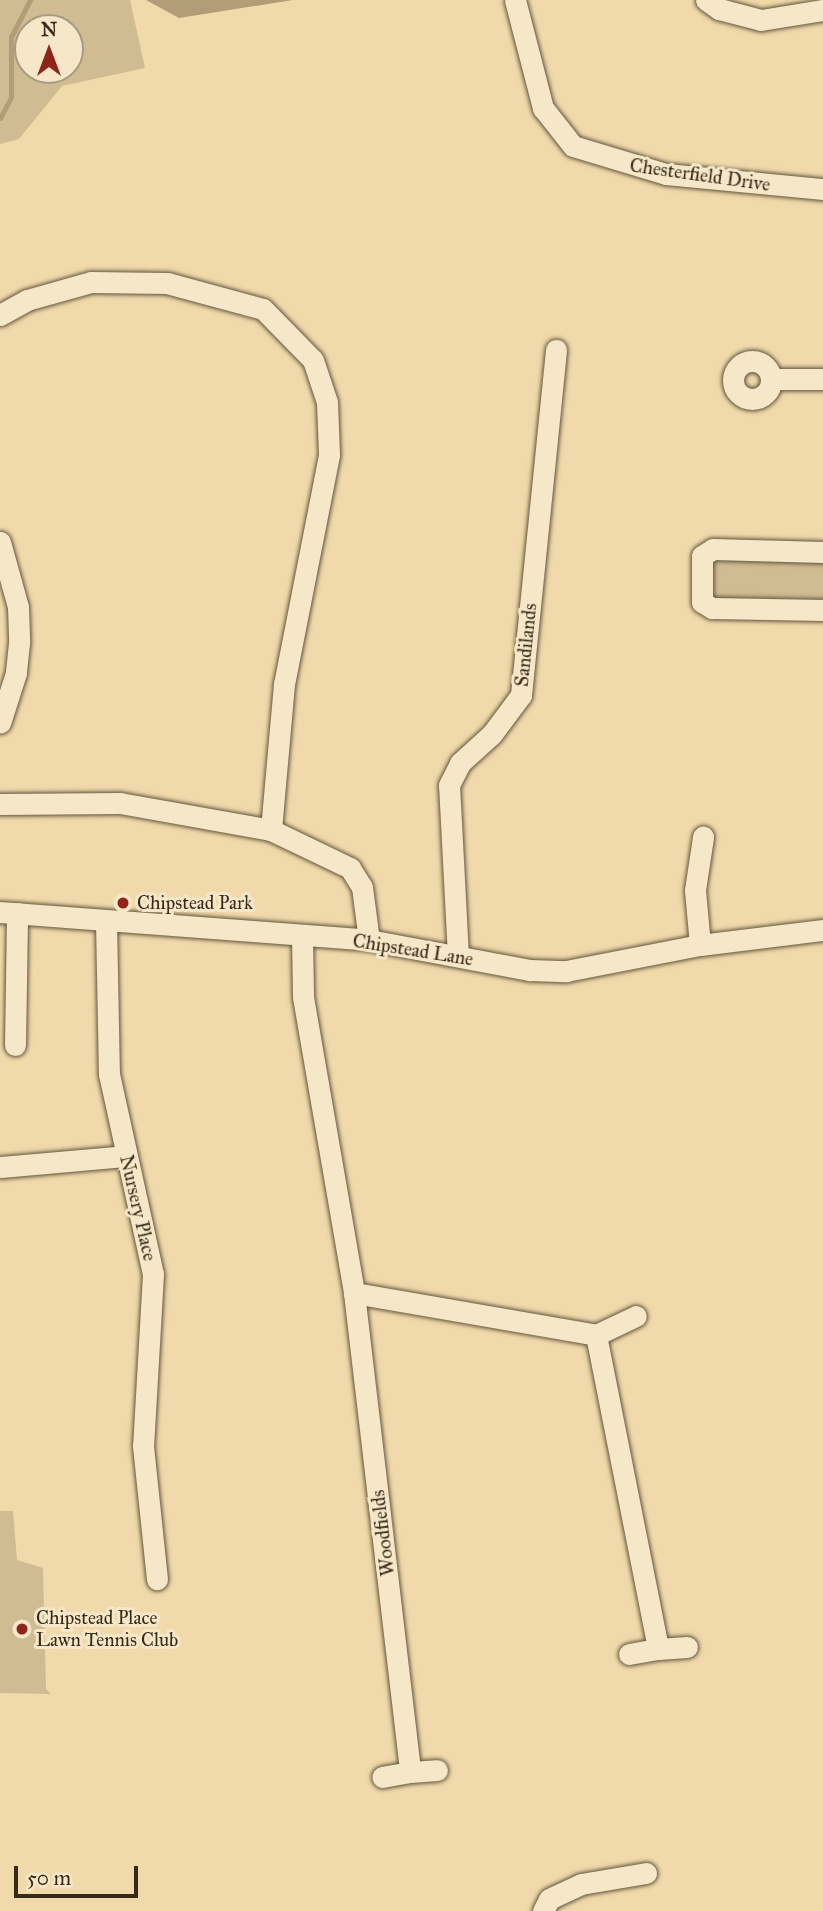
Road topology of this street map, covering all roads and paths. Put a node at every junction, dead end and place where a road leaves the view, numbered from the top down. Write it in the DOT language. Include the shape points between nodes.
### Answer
graph roads {
  1 [pos="515,0"];
  2 [pos="706,0"];
  3 [pos="823,10"];
  4 [pos="823,189"];
  5 [pos="0,315"];
  6 [pos="556,350"];
  7 [pos="772,379"];
  8 [pos="823,379"];
  9 [pos="0,542"];
  10 [pos="823,552"];
  11 [pos="823,610"];
  12 [pos="0,723"];
  13 [pos="0,804"];
  14 [pos="271,830"];
  15 [pos="703,837"];
  16 [pos="9,913"];
  17 [pos="106,921"];
  18 [pos="823,930"];
  19 [pos="302,937"];
  20 [pos="369,940"];
  21 [pos="700,945"];
  22 [pos="458,956"];
  23 [pos="15,1045"];
  24 [pos="126,1156"];
  25 [pos="0,1167"];
  26 [pos="354,1293"];
  27 [pos="636,1316"];
  28 [pos="596,1335"];
  29 [pos="158,1579"];
  30 [pos="687,1647"];
  31 [pos="658,1649"];
  32 [pos="629,1654"];
  33 [pos="437,1770"];
  34 [pos="410,1772"];
  35 [pos="382,1777"];
  36 [pos="646,1873"];
  37 [pos="543,1911"];
  1 -- 4 [label="street, Chesterfield Drive" via="543,108 573,146 666,174"];
  2 -- 3 [label="street" via="719,9 761,20"];
  5 -- 14 [label="street" via="27,300 91,282 167,283 263,309 313,360 327,402 329,455 284,684"];
  6 -- 22 [label="street, Sandilands" via="521,695 492,734 460,763 450,785"];
  7 -- 8 [label="street"];
  9 -- 12 [label="street" via="18,607 19,643 16,673"];
  10 -- 11 [label="street" via="713,549 702,556 702,602 712,608"];
  13 -- 14 [label="street" via="120,803"];
  14 -- 20 [label="street" via="350,867 362,887"];
  15 -- 21 [label="street" via="695,890"];
  16 -- 17 [label="street, Chipstead Lane"];
  16 -- 23 [label="street"];
  17 -- 19 [label="street, Chipstead Lane"];
  17 -- 24 [label="street, Nursery Place" via="109,1074"];
  18 -- 21 [label="street, Chipstead Lane"];
  19 -- 20 [label="street, Chipstead Lane"];
  19 -- 26 [label="street, Woodfields" via="303,997"];
  20 -- 22 [label="street, Chipstead Lane"];
  21 -- 22 [label="street, Chipstead Lane" via="566,971"];
  24 -- 25 [label="street"];
  24 -- 29 [label="street, Nursery Place" via="153,1274 143,1446"];
  26 -- 28 [label="street"];
  26 -- 34 [label="street, Woodfields"];
  27 -- 28 [label="street"];
  28 -- 31 [label="street"];
  30 -- 31 [label="street"];
  31 -- 32 [label="street"];
  33 -- 34 [label="street"];
  34 -- 35 [label="street"];
  36 -- 37 [label="street" via="582,1884 549,1899"];
}
